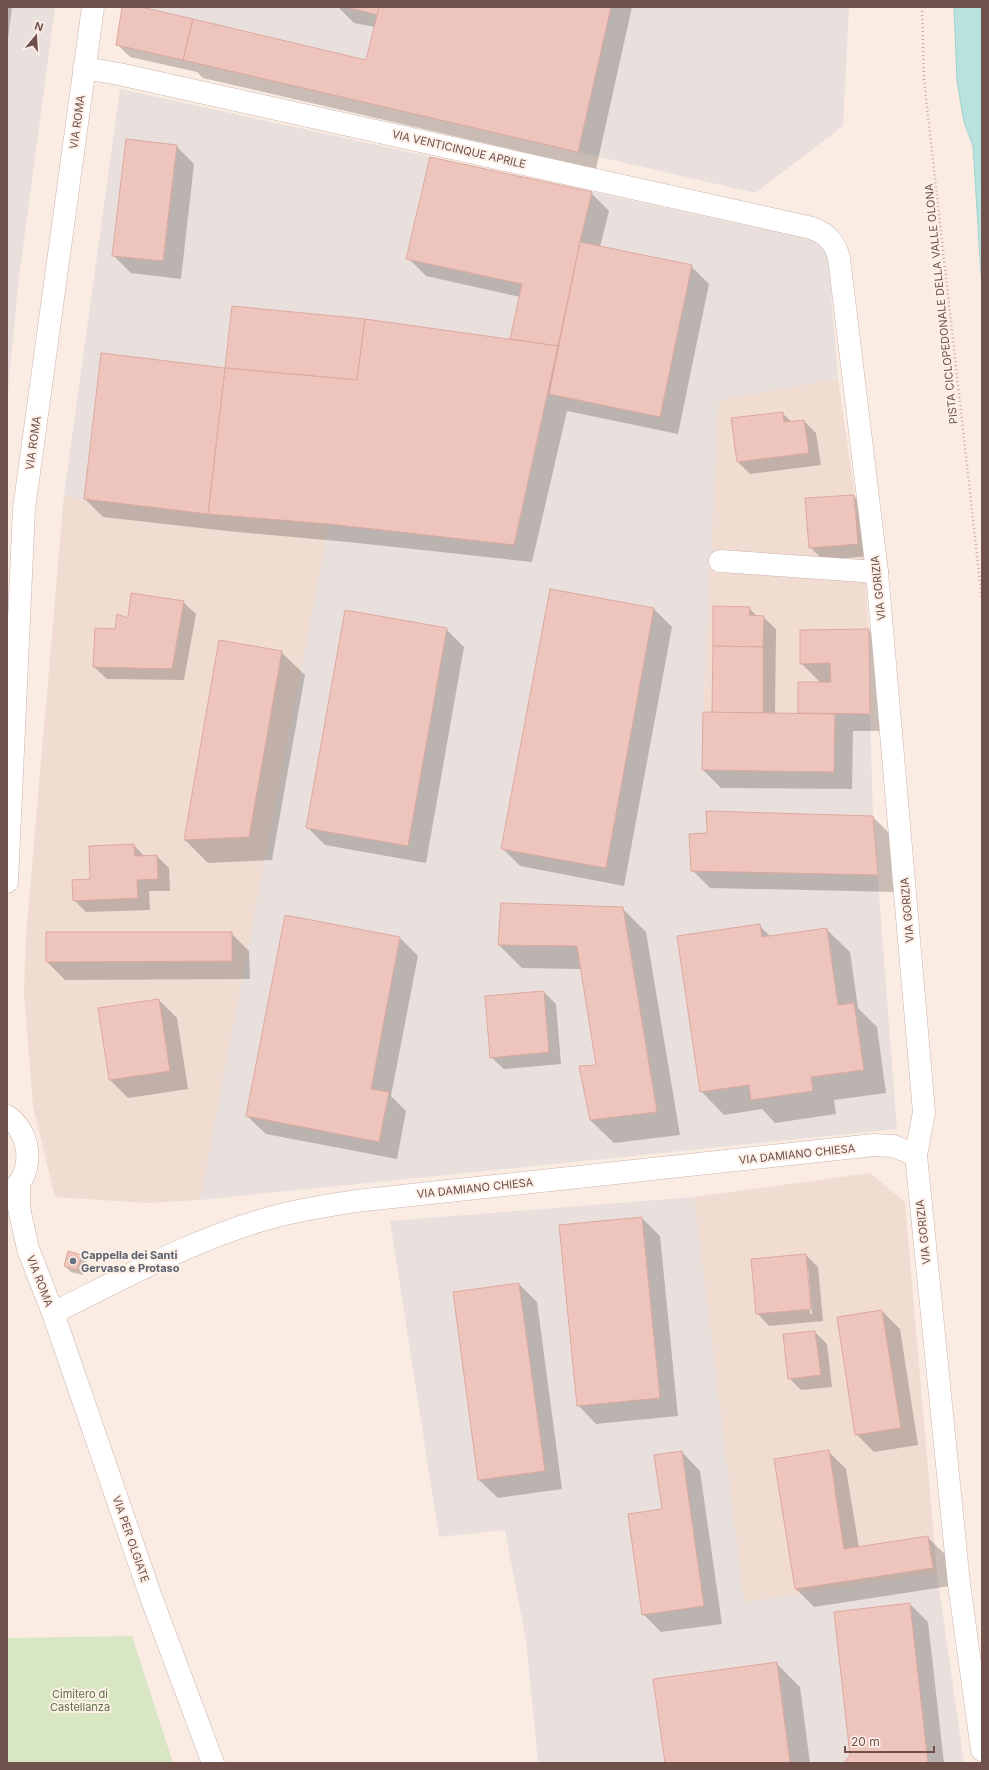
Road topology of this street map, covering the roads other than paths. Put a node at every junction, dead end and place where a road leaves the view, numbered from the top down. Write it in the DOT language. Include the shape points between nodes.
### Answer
graph roads {
  1 [pos="93,7"];
  2 [pos="84,68"];
  3 [pos="830,238"];
  4 [pos="720,561"];
  5 [pos="877,572"];
  6 [pos="7,882"];
  7 [pos="7,1116"];
  8 [pos="916,1155"];
  9 [pos="13,1189"];
  10 [pos="7,1220"];
  11 [pos="28,1249"];
  12 [pos="53,1313"];
  13 [pos="982,1750"];
  14 [pos="213,1763"];
  1 -- 2 [label="street, VIA ROMA"];
  2 -- 3 [label="street, VIA VENTICINQUE APRILE" via="135,77 812,228"];
  2 -- 6 [label="street, VIA ROMA" via="24,509"];
  3 -- 5 [label="street, VIA GORIZIA" via="839,258"];
  4 -- 5 [label="street"];
  5 -- 8 [label="street, VIA GORIZIA" via="924,1112"];
  7 -- 9 [label="street, VIA ROMA" via="22,1133 28,1148 28,1163 22,1178"];
  8 -- 12 [label="street, VIA DAMIANO CHIESA" via="893,1146 874,1145 364,1200 303,1210 266,1218 210,1238"];
  8 -- 13 [label="street, VIA GORIZIA" via="959,1584"];
  9 -- 11 [label="street, VIA ROMA"];
  10 -- 11 [label="street, VIA ROMA"];
  11 -- 12 [label="street, VIA ROMA"];
  12 -- 14 [label="street, VIA PER OLGIATE" via="151,1597"];
}
